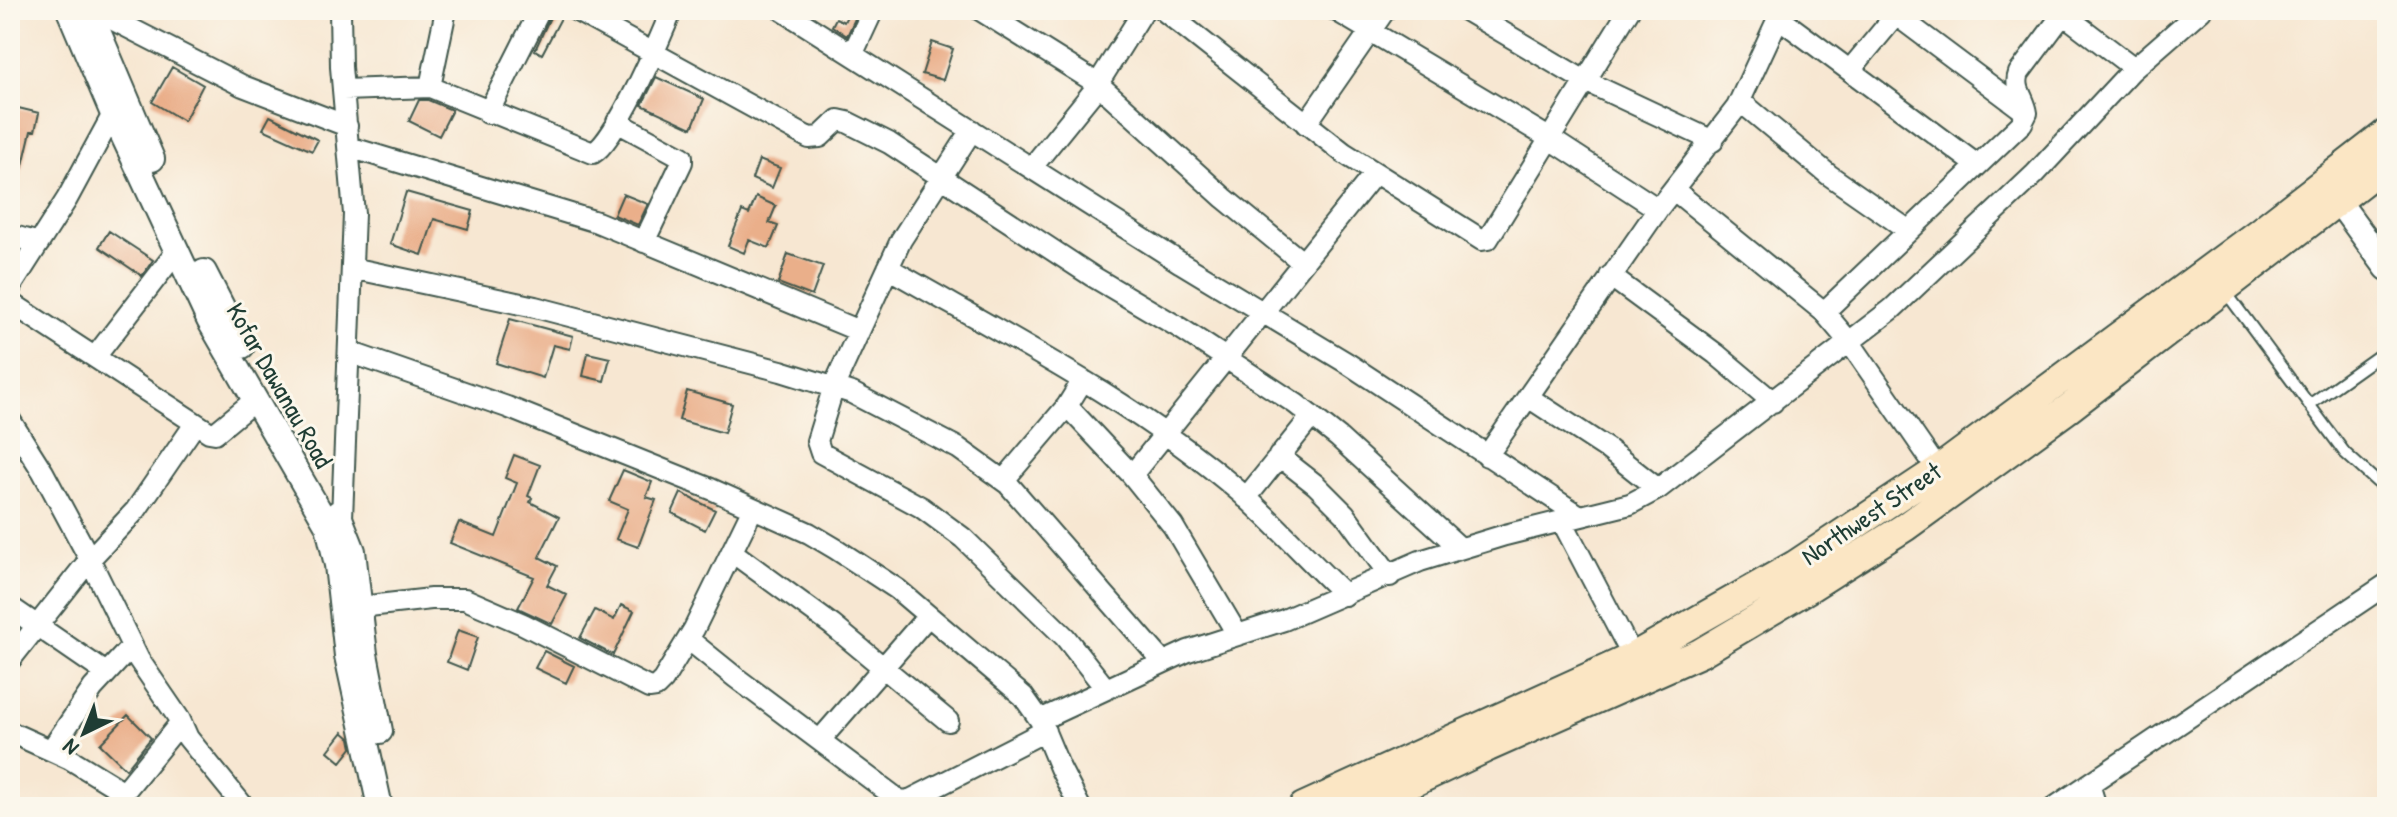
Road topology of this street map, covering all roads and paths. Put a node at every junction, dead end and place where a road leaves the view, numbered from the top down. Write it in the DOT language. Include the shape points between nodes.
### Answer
graph roads {
  1 [pos="69,10"];
  2 [pos="91,10"];
  3 [pos="340,10"];
  4 [pos="446,10"];
  5 [pos="540,10"];
  6 [pos="575,10"];
  7 [pos="672,10"];
  8 [pos="782,10"];
  9 [pos="873,10"];
  10 [pos="980,10"];
  11 [pos="1144,10"];
  12 [pos="1163,10"];
  13 [pos="1335,10"];
  14 [pos="1385,10"];
  15 [pos="1465,10"];
  16 [pos="1629,10"];
  17 [pos="2201,10"];
  18 [pos="2062,11"];
  19 [pos="1898,12"];
  20 [pos="1781,14"];
  21 [pos="1372,30"];
  22 [pos="853,53"];
  23 [pos="655,54"];
  24 [pos="2134,68"];
  25 [pos="1851,69"];
  26 [pos="1585,81"];
  27 [pos="1098,84"];
  28 [pos="430,87"];
  29 [pos="343,90"];
  30 [pos="1740,101"];
  31 [pos="488,113"];
  32 [pos="2027,113"];
  33 [pos="113,114"];
  34 [pos="617,122"];
  35 [pos="1306,124"];
  36 [pos="972,130"];
  37 [pos="2387,133"];
  38 [pos="348,136"];
  39 [pos="1549,138"];
  40 [pos="1713,141"];
  41 [pos="2387,163"];
  42 [pos="1977,165"];
  43 [pos="1032,167"];
  44 [pos="1375,173"];
  45 [pos="943,178"];
  46 [pos="1674,190"];
  47 [pos="2338,201"];
  48 [pos="1658,209"];
  49 [pos="1908,230"];
  50 [pos="10,235"];
  51 [pos="644,242"];
  52 [pos="39,243"];
  53 [pos="177,251"];
  54 [pos="1302,262"];
  55 [pos="352,268"];
  56 [pos="888,268"];
  57 [pos="2387,268"];
  58 [pos="1610,276"];
  59 [pos="10,288"];
  60 [pos="2224,289"];
  61 [pos="10,302"];
  62 [pos="1261,312"];
  63 [pos="1824,312"];
  64 [pos="859,331"];
  65 [pos="1851,344"];
  66 [pos="349,352"];
  67 [pos="2378,356"];
  68 [pos="95,357"];
  69 [pos="1224,358"];
  70 [pos="1083,380"];
  71 [pos="834,386"];
  72 [pos="1528,397"];
  73 [pos="255,400"];
  74 [pos="1773,402"];
  75 [pos="2309,405"];
  76 [pos="1067,406"];
  77 [pos="1312,416"];
  78 [pos="10,420"];
  79 [pos="195,424"];
  80 [pos="1164,435"];
  81 [pos="1279,456"];
  82 [pos="1487,456"];
  83 [pos="1938,470"];
  84 [pos="1132,475"];
  85 [pos="1004,480"];
  86 [pos="2387,487"];
  87 [pos="1658,489"];
  88 [pos="1246,498"];
  89 [pos="753,508"];
  90 [pos="342,518"];
  91 [pos="1571,519"];
  92 [pos="1460,548"];
  93 [pos="732,552"];
  94 [pos="90,559"];
  95 [pos="1390,576"];
  96 [pos="2387,584"];
  97 [pos="1345,595"];
  98 [pos="10,607"];
  99 [pos="360,607"];
  100 [pos="928,616"];
  101 [pos="38,625"];
  102 [pos="1237,634"];
  103 [pos="688,639"];
  104 [pos="132,646"];
  105 [pos="356,655"];
  106 [pos="1633,657"];
  107 [pos="10,660"];
  108 [pos="1163,662"];
  109 [pos="884,667"];
  110 [pos="106,673"];
  111 [pos="1106,689"];
  112 [pos="948,721"];
  113 [pos="181,722"];
  114 [pos="1043,725"];
  115 [pos="10,732"];
  116 [pos="820,740"];
  117 [pos="51,750"];
  118 [pos="2089,784"];
  119 [pos="118,800"];
  120 [pos="231,802"];
  121 [pos="380,807"];
  122 [pos="395,807"];
  123 [pos="1080,807"];
  124 [pos="1303,807"];
  125 [pos="1361,807"];
  126 [pos="2055,807"];
  127 [pos="2096,807"];
  1 -- 33 [label="street, Kofar Dawanau Road"];
  2 -- 38 [label="street"];
  2 -- 90 [label="street, Kofar Dawanau Road" via="140,133 206,275 265,393"];
  3 -- 29 [label="street"];
  4 -- 28 [label="street"];
  5 -- 31 [label="street"];
  6 -- 23 [label="street"];
  7 -- 23 [label="street"];
  8 -- 22 [label="street"];
  9 -- 22 [label="street"];
  10 -- 27 [label="street"];
  11 -- 27 [label="street"];
  12 -- 35 [label="street"];
  13 -- 21 [label="street"];
  14 -- 21 [label="street"];
  15 -- 26 [label="street"];
  16 -- 26 [label="street"];
  17 -- 24 [label="street"];
  18 -- 24 [label="street"];
  18 -- 32 [label="street" via="2016,81"];
  19 -- 25 [label="street"];
  19 -- 32 [label="street"];
  20 -- 25 [label="street"];
  20 -- 30 [label="street"];
  21 -- 35 [label="street"];
  21 -- 39 [label="street"];
  22 -- 36 [label="street"];
  23 -- 34 [label="street"];
  23 -- 45 [label="street" via="809,138 820,137 838,120 847,122"];
  24 -- 65 [label="street" via="1962,247"];
  25 -- 42 [label="street"];
  26 -- 39 [label="street"];
  26 -- 40 [label="street"];
  27 -- 43 [label="street"];
  27 -- 54 [label="street"];
  28 -- 29 [label="street"];
  28 -- 31 [label="street"];
  29 -- 38 [label="street"];
  30 -- 40 [label="street"];
  30 -- 49 [label="street" via="1829,175"];
  31 -- 34 [label="street" via="593,153"];
  32 -- 42 [label="street"];
  33 -- 52 [label="street"];
  33 -- 53 [label="street, Kofar Dawanau Road"];
  34 -- 51 [label="street" via="682,157"];
  35 -- 44 [label="street"];
  36 -- 43 [label="street"];
  36 -- 45 [label="street"];
  37 -- 83 [label="main road, Northwest Street"];
  38 -- 51 [label="street"];
  38 -- 55 [label="street"];
  39 -- 44 [label="street" via="1488,239"];
  39 -- 48 [label="street"];
  40 -- 46 [label="street"];
  41 -- 47 [label="main road, Northwest Street"];
  42 -- 49 [label="street"];
  43 -- 62 [label="street"];
  44 -- 54 [label="street"];
  45 -- 56 [label="street"];
  45 -- 69 [label="street"];
  46 -- 48 [label="street"];
  46 -- 63 [label="street"];
  47 -- 57 [label="street"];
  47 -- 60 [label="main road, Northwest Street"];
  48 -- 58 [label="street"];
  49 -- 63 [label="street"];
  50 -- 52 [label="street"];
  51 -- 64 [label="street"];
  52 -- 59 [label="street"];
  53 -- 68 [label="street"];
  53 -- 73 [label="street, Kofar Dawanau Road"];
  54 -- 62 [label="street"];
  55 -- 66 [label="street"];
  55 -- 71 [label="street" via="535,307"];
  56 -- 64 [label="street"];
  56 -- 70 [label="street"];
  58 -- 72 [label="street"];
  58 -- 74 [label="street"];
  60 -- 75 [label="lane"];
  60 -- 125 [label="main road, Northwest Street" via="1905,527 1759,619 1700,653"];
  61 -- 68 [label="street"];
  62 -- 69 [label="street"];
  62 -- 82 [label="street"];
  63 -- 65 [label="street"];
  64 -- 71 [label="street"];
  65 -- 74 [label="street"];
  65 -- 83 [label="street"];
  66 -- 89 [label="street" via="507,407"];
  66 -- 90 [label="street"];
  67 -- 75 [label="lane"];
  68 -- 79 [label="street"];
  69 -- 77 [label="street"];
  69 -- 80 [label="street"];
  70 -- 76 [label="street"];
  70 -- 80 [label="street"];
  71 -- 85 [label="street" via="958,448"];
  71 -- 111 [label="street" via="817,441 821,453 921,507 963,538 1065,637"];
  72 -- 82 [label="street"];
  72 -- 87 [label="street"];
  73 -- 79 [label="street" via="215,433"];
  73 -- 105 [label="street, Kofar Dawanau Road" via="328,526"];
  74 -- 87 [label="street"];
  75 -- 86 [label="lane" via="2345,453"];
  76 -- 84 [label="street"];
  76 -- 85 [label="street"];
  77 -- 81 [label="street"];
  77 -- 92 [label="street"];
  78 -- 94 [label="street"];
  79 -- 94 [label="street" via="136,510"];
  80 -- 84 [label="street"];
  80 -- 88 [label="street"];
  81 -- 88 [label="street"];
  81 -- 95 [label="street" via="1345,514"];
  82 -- 91 [label="street"];
  83 -- 106 [label="main road, Northwest Street" via="1795,565"];
  84 -- 102 [label="street" via="1173,526"];
  85 -- 108 [label="street"];
  87 -- 91 [label="street" via="1630,504"];
  88 -- 97 [label="street"];
  89 -- 93 [label="street"];
  89 -- 100 [label="street" via="836,549"];
  90 -- 99 [label="street, Kofar Dawanau Road" via="353,551"];
  91 -- 92 [label="street"];
  91 -- 106 [label="street"];
  92 -- 95 [label="street"];
  93 -- 103 [label="street"];
  93 -- 109 [label="street"];
  94 -- 101 [label="street"];
  94 -- 104 [label="street"];
  95 -- 97 [label="street"];
  96 -- 118 [label="street"];
  97 -- 102 [label="street"];
  98 -- 101 [label="street"];
  99 -- 103 [label="street" via="465,599 649,688 663,680"];
  99 -- 105 [label="street, Kofar Dawanau Road"];
  100 -- 109 [label="street"];
  100 -- 114 [label="street" via="1016,690"];
  101 -- 107 [label="street"];
  101 -- 110 [label="street"];
  102 -- 108 [label="street"];
  103 -- 116 [label="street"];
  104 -- 110 [label="street"];
  104 -- 113 [label="street"];
  105 -- 121 [label="street, Kofar Dawanau Road"];
  105 -- 122 [label="street"];
  106 -- 124 [label="main road, Northwest Street"];
  108 -- 111 [label="street"];
  109 -- 112 [label="street"];
  109 -- 116 [label="street"];
  110 -- 117 [label="street"];
  111 -- 114 [label="street"];
  113 -- 119 [label="street"];
  113 -- 120 [label="street"];
  114 -- 116 [label="street" via="908,801 890,794"];
  114 -- 123 [label="street"];
  115 -- 117 [label="street"];
  117 -- 119 [label="street"];
  118 -- 126 [label="street"];
  118 -- 127 [label="street"];
}
